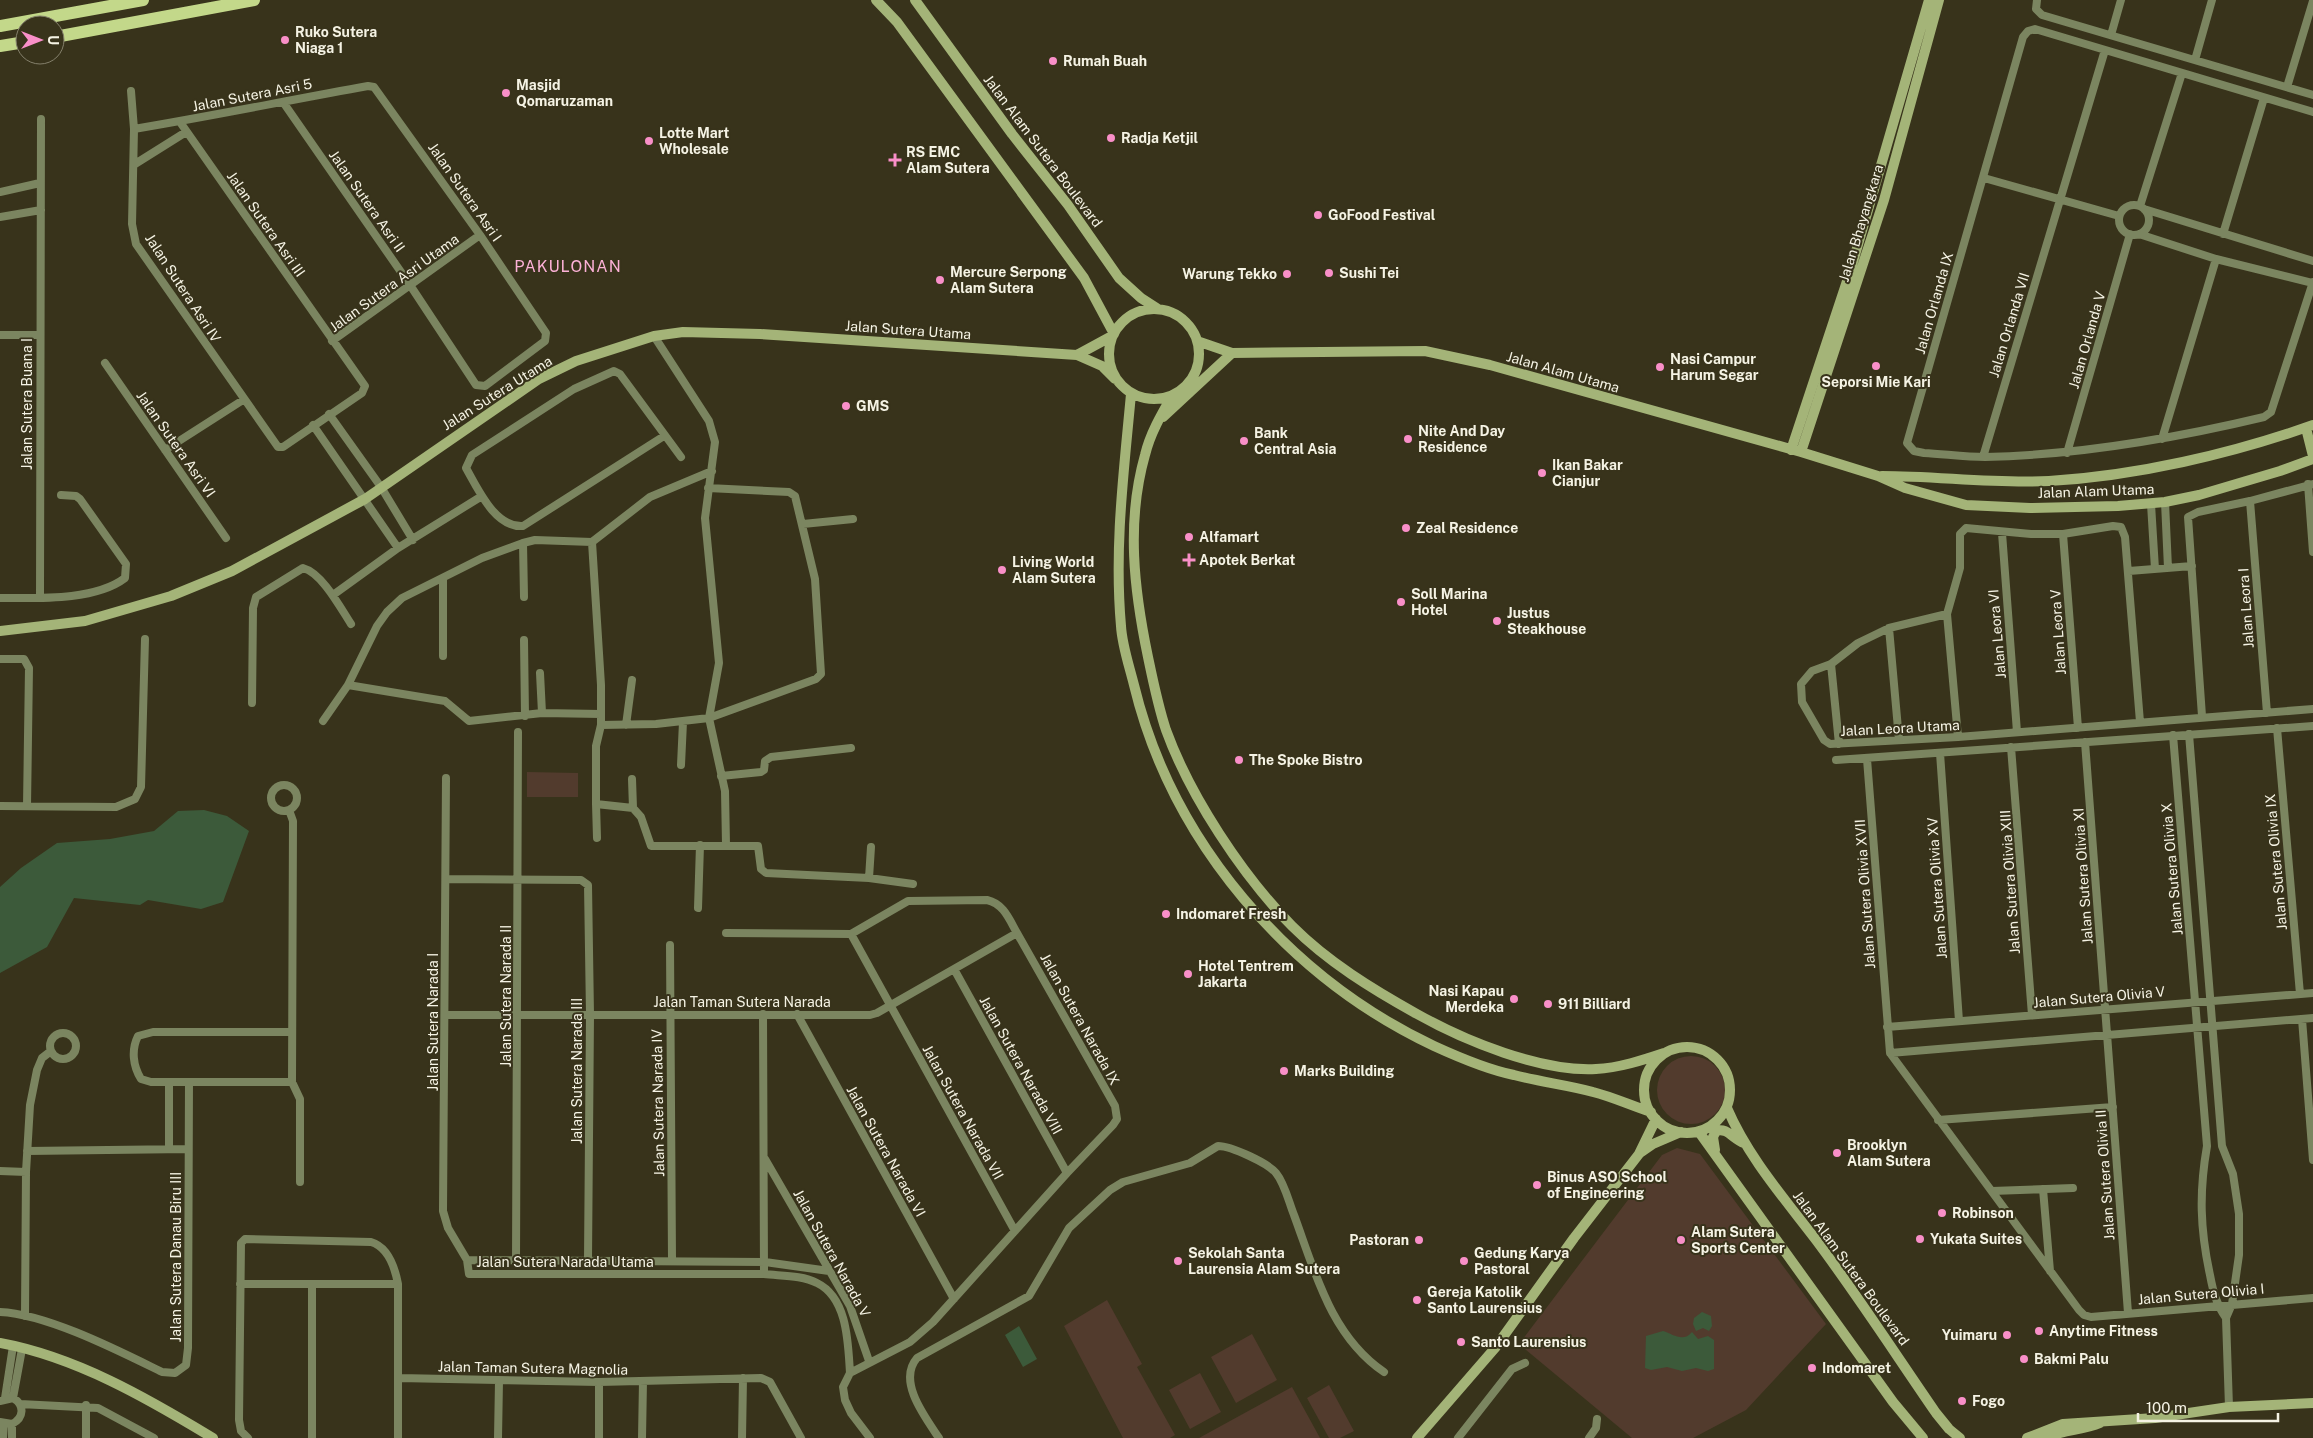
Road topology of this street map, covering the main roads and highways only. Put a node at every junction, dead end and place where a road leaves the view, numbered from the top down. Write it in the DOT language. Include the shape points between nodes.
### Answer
graph roads {
  1 [pos="143,0"];
  2 [pos="254,0"];
  3 [pos="876,0"];
  4 [pos="915,0"];
  5 [pos="1929,0"];
  6 [pos="1939,0"];
  7 [pos="0,26"];
  8 [pos="65,36"];
  9 [pos="15,44"];
  10 [pos="0,46"];
  11 [pos="1158,309"];
  12 [pos="1113,335"];
  13 [pos="1197,341"];
  14 [pos="1232,353"];
  15 [pos="1077,356"];
  16 [pos="1115,378"];
  17 [pos="1131,394"];
  18 [pos="1172,396"];
  19 [pos="1157,423"];
  20 [pos="2310,427"];
  21 [pos="1796,451"];
  22 [pos="2313,458"];
  23 [pos="1878,476"];
  24 [pos="0,631"];
  25 [pos="1664,1053"];
  26 [pos="1727,1108"];
  27 [pos="1653,1116"];
  28 [pos="1681,1132"];
  29 [pos="1699,1132"];
  30 [pos="1745,1144"];
  31 [pos="1639,1154"];
  32 [pos="1717,1156"];
  33 [pos="0,1343"];
  34 [pos="2313,1402"];
  35 [pos="2103,1422"];
  36 [pos="212,1438"];
  37 [pos="1417,1438"];
  38 [pos="1923,1438"];
  39 [pos="1960,1438"];
  40 [pos="2028,1438"];
  41 [pos="2046,1438"];
  1 -- 7 [label="main road"];
  2 -- 8 [label="main road"];
  3 -- 12 [label="main road" via="897,22 1084,278"];
  4 -- 11 [label="main road, Jalan Alam Sutera Boulevard" via="1119,278"];
  5 -- 21 [label="main road, Jalan Bhayangkara"];
  6 -- 21 [label="main road, Jalan Bhayangkara" via="1884,200"];
  9 -- 10 [label="main road"];
  11 -- 12 [label="main road" via="1132,314 1121,322"];
  11 -- 13 [label="main road" via="1182,319"];
  12 -- 15 [label="main road"];
  12 -- 16 [label="main road" via="1108,350"];
  13 -- 14 [label="main road, Jalan Alam Utama"];
  13 -- 18 [label="main road" via="1199,354 1192,380"];
  14 -- 19 [label="main road"];
  14 -- 21 [label="main road, Jalan Alam Utama" via="1425,351 1490,365"];
  15 -- 16 [label="main road, Jalan Sutera Utama" via="1102,366"];
  15 -- 24 [label="main road, Jalan Sutera Utama" via="760,334 683,332 654,336 576,361 539,379 365,499 232,571 171,596 86,621"];
  16 -- 17 [label="main road"];
  17 -- 18 [label="main road" via="1151,400"];
  17 -- 27 [label="main road" via="1117,566 1122,634 1141,715 1166,775 1191,825 1235,889 1272,930 1326,979 1400,1029 1507,1074 1594,1092"];
  18 -- 19 [label="main road"];
  19 -- 25 [label="main road" via="1145,455 1132,538 1134,584 1155,692 1166,730 1186,776 1213,823 1254,882 1291,925 1331,961 1374,990 1475,1044 1550,1064 1596,1069"];
  20 -- 22 [label="main road"];
  20 -- 23 [label="main road, Jalan Alam Utama" via="2225,453 2141,469 2050,481"];
  21 -- 23 [label="main road, Jalan Alam Utama"];
  22 -- 23 [label="main road, Jalan Alam Utama" via="2235,484 2151,504 2030,508 1971,506 1904,488"];
  25 -- 26 [label="main road" via="1679,1047 1695,1047 1716,1057 1729,1077 1731,1092"];
  25 -- 27 [label="main road" via="1654,1062 1644,1086"];
  26 -- 29 [label="main road" via="1715,1123"];
  26 -- 30 [label="main road, Jalan Alam Sutera Boulevard"];
  27 -- 28 [label="main road" via="1667,1128"];
  27 -- 31 [label="main road"];
  28 -- 29 [label="main road"];
  28 -- 31 [label="main road"];
  29 -- 32 [label="main road"];
  30 -- 32 [label="main road" via="1724,1129 1716,1131 1713,1137"];
  30 -- 39 [label="main road, Jalan Alam Sutera Boulevard" via="1936,1413"];
  31 -- 37 [label="main road" via="1494,1348"];
  32 -- 38 [label="main road" via="1893,1402"];
  33 -- 36 [label="main road" via="70,1364 149,1399"];
  34 -- 35 [label="main road" via="2229,1407"];
  35 -- 40 [label="main road" via="2062,1424"];
  35 -- 41 [label="main road" via="2088,1429 2061,1431"];
}
